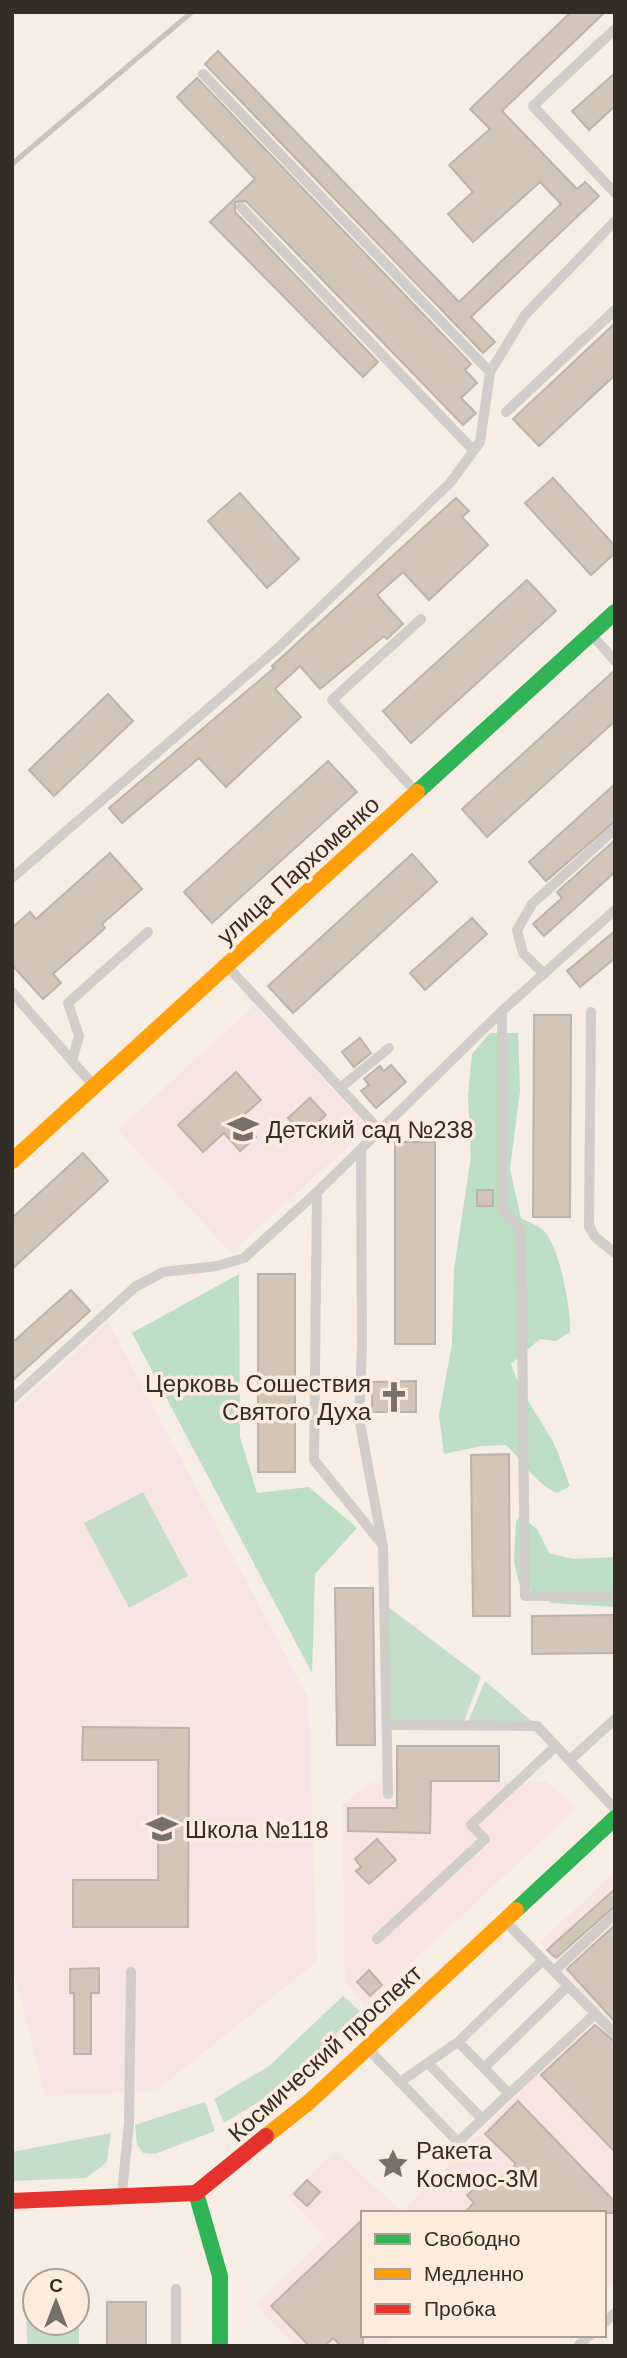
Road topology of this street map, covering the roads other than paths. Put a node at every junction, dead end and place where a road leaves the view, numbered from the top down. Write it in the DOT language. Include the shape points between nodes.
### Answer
graph roads {
  1 [pos="615,29"];
  2 [pos="203,74"];
  3 [pos="615,193"];
  4 [pos="241,207"];
  5 [pos="615,222"];
  6 [pos="615,310"];
  7 [pos="490,372"];
  8 [pos="506,412"];
  9 [pos="473,450"];
  10 [pos="615,612"];
  11 [pos="421,619"];
  12 [pos="591,634"];
  13 [pos="615,661"];
  14 [pos="417,793"];
  15 [pos="615,829"];
  16 [pos="12,878"];
  17 [pos="615,909"];
  18 [pos="148,932"];
  19 [pos="227,965"];
  20 [pos="544,974"];
  21 [pos="12,992"];
  22 [pos="502,1011"];
  23 [pos="591,1012"];
  24 [pos="389,1048"];
  25 [pos="72,1061"];
  26 [pos="94,1086"];
  27 [pos="340,1088"];
  28 [pos="380,1131"];
  29 [pos="361,1149"];
  30 [pos="12,1161"];
  31 [pos="317,1192"];
  32 [pos="615,1254"];
  33 [pos="12,1399"];
  34 [pos="383,1547"];
  35 [pos="615,1596"];
  36 [pos="615,1719"];
  37 [pos="388,1726"];
  38 [pos="556,1746"];
  39 [pos="570,1760"];
  40 [pos="388,1794"];
  41 [pos="615,1809"];
  42 [pos="615,1818"];
  43 [pos="615,1914"];
  44 [pos="504,1920"];
  45 [pos="377,1939"];
  46 [pos="543,1960"];
  47 [pos="554,1971"];
  48 [pos="131,1972"];
  49 [pos="568,1986"];
  50 [pos="595,2014"];
  51 [pos="615,2034"];
  52 [pos="458,2042"];
  53 [pos="367,2048"];
  54 [pos="429,2064"];
  55 [pos="484,2068"];
  56 [pos="400,2082"];
  57 [pos="509,2094"];
  58 [pos="482,2119"];
  59 [pos="196,2193"];
  60 [pos="122,2197"];
  61 [pos="12,2201"];
  62 [pos="176,2289"];
  63 [pos="176,2346"];
  64 [pos="220,2346"];
  1 -- 3 [label="lane" via="533,106"];
  2 -- 7 [label="lane"];
  4 -- 9 [label="lane"];
  5 -- 7 [label="lane" via="525,316"];
  6 -- 8 [label="lane"];
  7 -- 9 [label="lane" via="480,442"];
  9 -- 16 [label="lane" via="450,483 278,648"];
  10 -- 12 [label="main road, улица Пархоменко"];
  11 -- 14 [label="lane" via="332,699"];
  12 -- 13 [label="lane"];
  12 -- 14 [label="main road, улица Пархоменко"];
  14 -- 19 [label="main road, улица Пархоменко"];
  15 -- 20 [label="lane" via="532,904 517,930 523,953"];
  17 -- 20 [label="lane"];
  18 -- 25 [label="lane" via="68,1003 79,1036"];
  19 -- 26 [label="main road, улица Пархоменко"];
  19 -- 27 [label="lane"];
  20 -- 22 [label="lane"];
  21 -- 25 [label="lane"];
  22 -- 28 [label="lane"];
  22 -- 35 [label="lane" via="502,1210 522,1229 525,1597"];
  23 -- 32 [label="lane" via="589,1226"];
  24 -- 27 [label="lane"];
  25 -- 26 [label="lane"];
  26 -- 30 [label="main road, улица Пархоменко"];
  27 -- 28 [label="lane"];
  28 -- 29 [label="lane"];
  29 -- 31 [label="lane"];
  29 -- 34 [label="lane" via="359,1418"];
  31 -- 33 [label="lane" via="244,1258 163,1272 135,1287"];
  31 -- 34 [label="lane" via="314,1460"];
  34 -- 37 [label="lane"];
  36 -- 39 [label="lane"];
  37 -- 38 [label="lane" via="537,1726"];
  37 -- 40 [label="lane"];
  38 -- 39 [label="lane"];
  38 -- 45 [label="lane" via="471,1825 485,1839"];
  39 -- 41 [label="lane"];
  42 -- 44 [label="main road, Космический проспект"];
  43 -- 47 [label="lane"];
  44 -- 46 [label="lane"];
  44 -- 53 [label="main road, Космический проспект"];
  46 -- 47 [label="lane"];
  46 -- 52 [label="lane"];
  47 -- 49 [label="lane"];
  48 -- 60 [label="lane" via="129,2123"];
  49 -- 50 [label="lane"];
  49 -- 55 [label="lane"];
  50 -- 51 [label="lane"];
  50 -- 57 [label="lane"];
  52 -- 54 [label="lane"];
  52 -- 55 [label="lane"];
  53 -- 56 [label="lane"];
  53 -- 59 [label="main road, Космический проспект" via="271,2135"];
  54 -- 56 [label="lane"];
  54 -- 58 [label="lane"];
  55 -- 57 [label="lane"];
  56 -- 58 [label="lane" via="458,2142"];
  57 -- 58 [label="lane"];
  59 -- 60 [label="main road"];
  59 -- 64 [label="main road" via="220,2276"];
  60 -- 61 [label="main road"];
  62 -- 63 [label="lane"];
}
